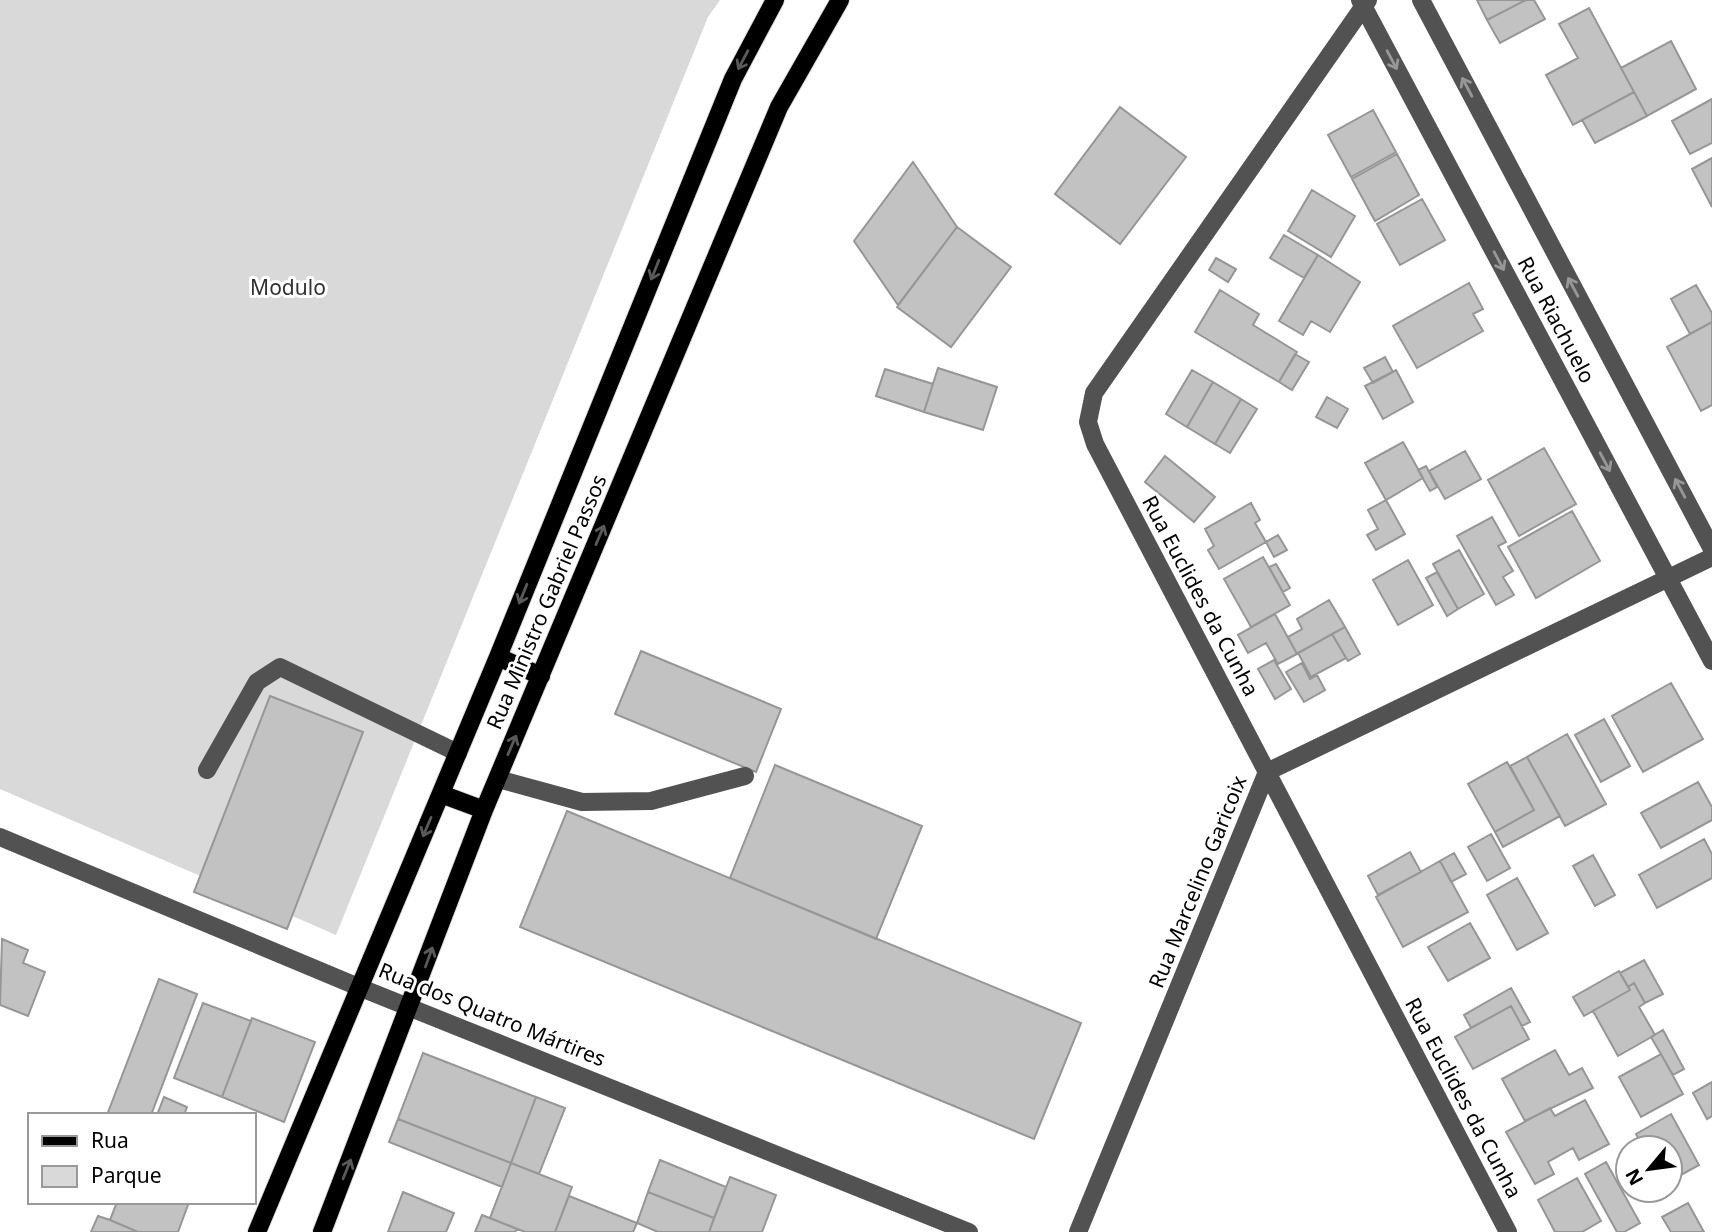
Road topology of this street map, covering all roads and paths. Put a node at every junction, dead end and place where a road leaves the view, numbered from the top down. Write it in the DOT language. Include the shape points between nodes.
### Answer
graph roads {
  1 [pos="775,0"];
  2 [pos="840,0"];
  3 [pos="1421,0"];
  4 [pos="1364,2"];
  5 [pos="1712,549"];
  6 [pos="1712,557"];
  7 [pos="1668,579"];
  8 [pos="498,657"];
  9 [pos="1712,662"];
  10 [pos="541,676"];
  11 [pos="458,752"];
  12 [pos="207,770"];
  13 [pos="1267,772"];
  14 [pos="745,776"];
  15 [pos="498,779"];
  16 [pos="441,794"];
  17 [pos="484,810"];
  18 [pos="0,837"];
  19 [pos="361,988"];
  20 [pos="411,1006"];
  21 [pos="257,1232"];
  22 [pos="321,1232"];
  23 [pos="969,1232"];
  24 [pos="1078,1232"];
  25 [pos="1508,1232"];
  1 -- 8 [label="main road, Rua Ministro Gabriel Passos, one-way" via="733,79"];
  10 -- 2 [label="main road, Rua Ministro Gabriel Passos, one-way" via="779,107"];
  5 -- 3 [label="street, Rua Riachuelo, one-way"];
  4 -- 7 [label="street, Rua Riachuelo, one-way"];
  4 -- 13 [label="street, Rua Euclides da Cunha" via="1094,393 1088,422 1095,444"];
  6 -- 7 [label="street, Rua Marcelino Garicoix"];
  7 -- 9 [label="street, Rua Riachuelo"];
  7 -- 13 [label="street, Rua Marcelino Garicoix"];
  8 -- 10 [label="main road"];
  8 -- 11 [label="main road, Rua Ministro Gabriel Passos"];
  15 -- 10 [label="main road, Rua Ministro Gabriel Passos, one-way"];
  11 -- 12 [label="street" via="280,667 257,682"];
  11 -- 16 [label="main road, Rua Ministro Gabriel Passos"];
  13 -- 24 [label="street, Rua Marcelino Garicoix"];
  13 -- 25 [label="street, Rua Euclides da Cunha"];
  14 -- 15 [label="street" via="651,801 582,802"];
  15 -- 17 [label="main road, Rua Ministro Gabriel Passos"];
  16 -- 17 [label="main road"];
  16 -- 19 [label="main road, Rua Ministro Gabriel Passos, one-way"];
  20 -- 17 [label="main road, Rua Ministro Gabriel Passos, one-way"];
  18 -- 19 [label="street, Rua dos Quatro Mártires"];
  19 -- 20 [label="street, Rua dos Quatro Mártires"];
  19 -- 21 [label="main road, Rua Ministro Gabriel Passos"];
  22 -- 20 [label="main road, Rua Ministro Gabriel Passos, one-way"];
  20 -- 23 [label="street, Rua dos Quatro Mártires"];
}
